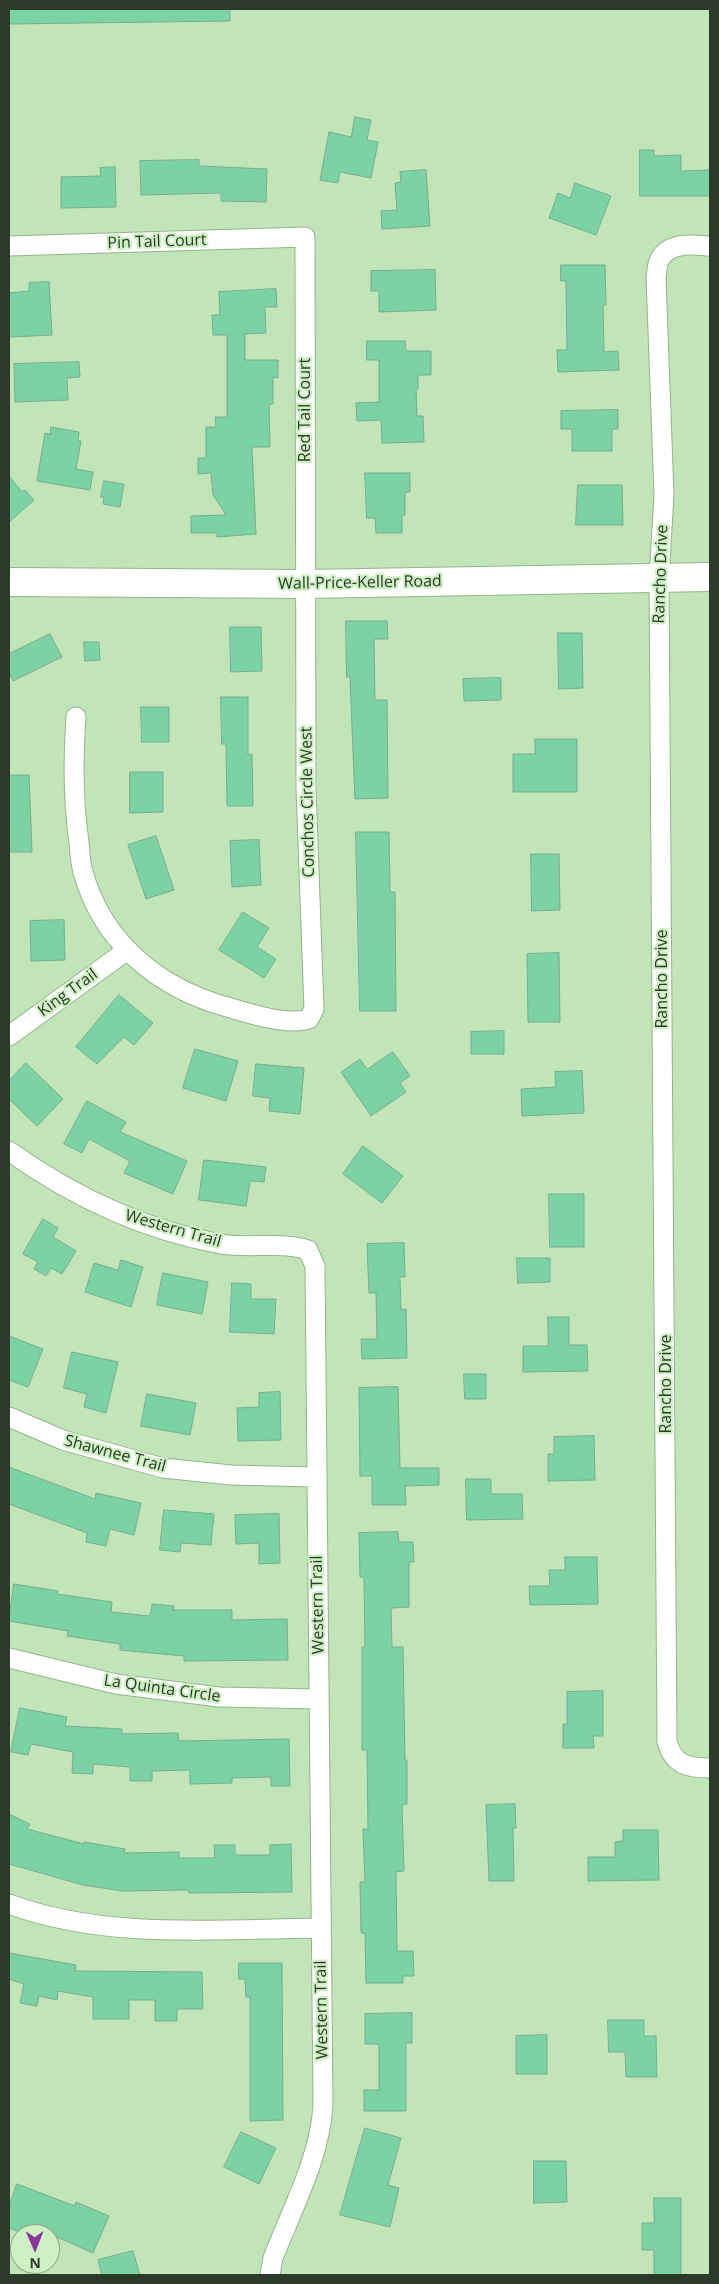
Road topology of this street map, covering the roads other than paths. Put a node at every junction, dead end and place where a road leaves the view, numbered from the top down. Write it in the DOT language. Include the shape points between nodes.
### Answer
graph roads {
  1 [pos="305,237"];
  2 [pos="9,246"];
  3 [pos="710,246"];
  4 [pos="710,577"];
  5 [pos="659,578"];
  6 [pos="9,582"];
  7 [pos="305,584"];
  8 [pos="76,717"];
  9 [pos="126,951"];
  10 [pos="9,1036"];
  11 [pos="9,1150"];
  12 [pos="9,1417"];
  13 [pos="316,1477"];
  14 [pos="9,1658"];
  15 [pos="318,1699"];
  16 [pos="710,1768"];
  17 [pos="9,1904"];
  18 [pos="320,1928"];
  19 [pos="270,2275"];
  1 -- 2 [label="street, Pin Tail Court"];
  1 -- 7 [label="street, Red Tail Court"];
  3 -- 5 [label="street, Rancho Drive" via="682,245 668,251 658,261 664,495"];
  4 -- 5 [label="street, Wall-Price-Keller Road"];
  5 -- 7 [label="street, Wall-Price-Keller Road"];
  5 -- 16 [label="street, Rancho Drive" via="667,1742 670,1755 681,1764"];
  6 -- 7 [label="street, Wall-Price-Keller Road"];
  7 -- 9 [label="street, Conchos Circle West" via="306,788 314,1009 309,1019 298,1022 242,1012 206,1001 168,982"];
  8 -- 9 [label="street" via="73,748 75,816 83,872 102,919"];
  9 -- 10 [label="street, King Trail"];
  11 -- 13 [label="street, Western Trail" via="41,1174 112,1211 172,1232 239,1247 291,1245 308,1250 315,1266"];
  12 -- 13 [label="street, Shawnee Trail" via="63,1440 163,1468 231,1475"];
  13 -- 15 [label="street, Western Trail"];
  14 -- 15 [label="street, La Quinta Circle" via="125,1686 219,1697"];
  15 -- 18 [label="street, Western Trail"];
  17 -- 18 [label="street" via="38,1915 96,1925 182,1929"];
  18 -- 19 [label="street, Western Trail" via="322,2120 313,2156 273,2258"];
}
